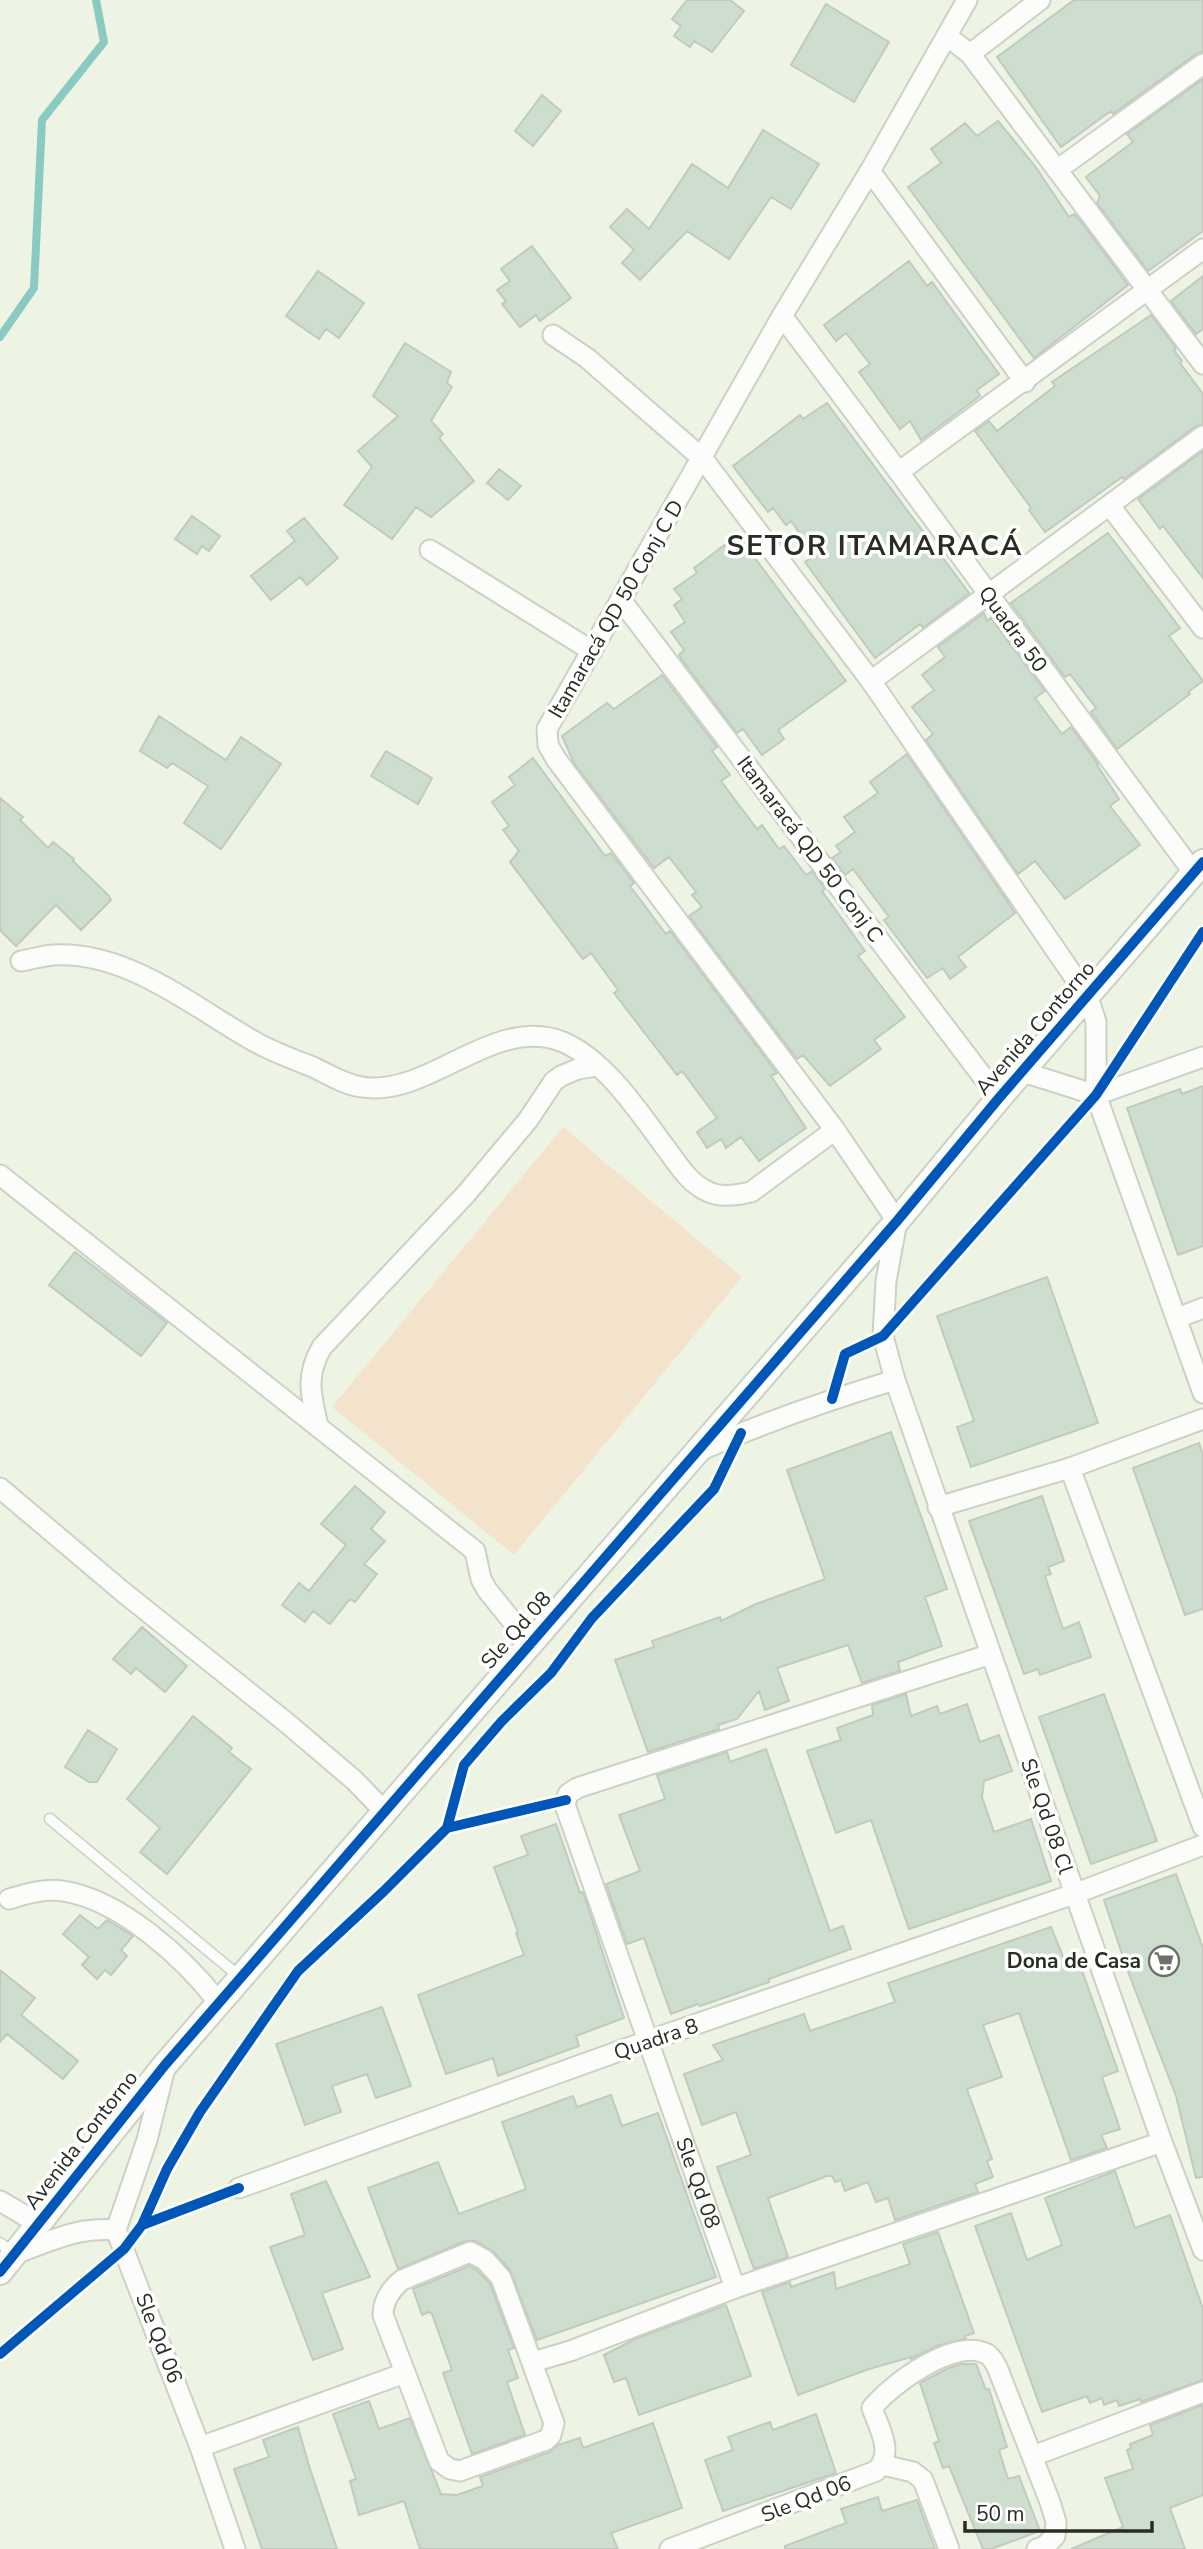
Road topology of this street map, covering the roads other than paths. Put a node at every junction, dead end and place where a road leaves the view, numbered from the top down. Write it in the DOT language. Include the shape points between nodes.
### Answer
graph roads {
  1 [pos="967,0"];
  2 [pos="1041,0"];
  3 [pos="947,36"];
  4 [pos="970,54"];
  5 [pos="1203,64"];
  6 [pos="1057,170"];
  7 [pos="870,171"];
  8 [pos="1203,249"];
  9 [pos="1148,290"];
  10 [pos="782,316"];
  11 [pos="553,335"];
  12 [pos="1203,363"];
  13 [pos="1025,382"];
  14 [pos="1203,436"];
  15 [pos="703,459"];
  16 [pos="900,471"];
  17 [pos="1110,506"];
  18 [pos="430,550"];
  19 [pos="989,596"];
  20 [pos="621,600"];
  21 [pos="1203,628"];
  22 [pos="592,651"];
  23 [pos="871,681"];
  24 [pos="1198,868"];
  25 [pos="22,961"];
  26 [pos="1088,997"];
  27 [pos="1203,1056"];
  28 [pos="597,1066"];
  29 [pos="1023,1072"];
  30 [pos="1096,1095"];
  31 [pos="999,1098"];
  32 [pos="835,1130"];
  33 [pos="0,1175"];
  34 [pos="897,1221"];
  35 [pos="1203,1308"];
  36 [pos="1177,1318"];
  37 [pos="895,1380"];
  38 [pos="1203,1393"];
  39 [pos="1203,1419"];
  40 [pos="318,1426"];
  41 [pos="695,1453"];
  42 [pos="1070,1468"];
  43 [pos="0,1488"];
  44 [pos="938,1507"];
  45 [pos="530,1643"];
  46 [pos="991,1654"];
  47 [pos="385,1812"];
  48 [pos="50,1819"];
  49 [pos="1203,1826"];
  50 [pos="1203,1845"];
  51 [pos="1074,1894"];
  52 [pos="9,1899"];
  53 [pos="241,1978"];
  54 [pos="219,2003"];
  55 [pos="650,2040"];
  56 [pos="165,2065"];
  57 [pos="1162,2141"];
  58 [pos="239,2188"];
  59 [pos="0,2201"];
  60 [pos="39,2224"];
  61 [pos="116,2230"];
  62 [pos="1203,2250"];
  63 [pos="5,2256"];
  64 [pos="735,2288"];
  65 [pos="533,2362"];
  66 [pos="405,2373"];
  67 [pos="1203,2392"];
  68 [pos="201,2447"];
  69 [pos="1033,2456"];
  70 [pos="883,2465"];
  71 [pos="714,2542"];
  72 [pos="235,2549"];
  73 [pos="670,2549"];
  74 [pos="949,2549"];
  75 [pos="1037,2549"];
  1 -- 3 [label="street, Itamaracá QD 50 Conj C D"];
  2 -- 4 [label="street"];
  3 -- 4 [label="street"];
  3 -- 7 [label="street, Itamaracá QD 50 Conj C D"];
  4 -- 6 [label="street"];
  5 -- 6 [label="street"];
  6 -- 9 [label="street"];
  7 -- 10 [label="street, Itamaracá QD 50 Conj C D"];
  7 -- 13 [label="street"];
  8 -- 9 [label="street"];
  9 -- 12 [label="street"];
  9 -- 13 [label="street"];
  10 -- 15 [label="street, Itamaracá QD 50 Conj C D"];
  10 -- 16 [label="street, Quadra 50"];
  11 -- 15 [label="street" via="587,358"];
  13 -- 16 [label="street"];
  14 -- 17 [label="street"];
  15 -- 20 [label="street, Itamaracá QD 50 Conj C D"];
  15 -- 23 [label="street"];
  16 -- 19 [label="street, Quadra 50"];
  17 -- 19 [label="street"];
  17 -- 21 [label="street"];
  18 -- 22 [label="street"];
  19 -- 23 [label="street"];
  19 -- 24 [label="street, Quadra 50"];
  20 -- 22 [label="street, Itamaracá QD 50 Conj C D"];
  20 -- 31 [label="street, Itamaracá QD 50 Conj C"];
  22 -- 32 [label="street, Itamaracá QD 50 Conj C D" via="547,729 548,745"];
  23 -- 26 [label="street"];
  24 -- 26 [label="street, Avenida Contorno"];
  25 -- 28 [label="street" via="54,955 120,967 153,981 261,1045 359,1087 383,1089 524,1036 562,1042"];
  26 -- 29 [label="street, Avenida Contorno"];
  26 -- 30 [label="street" via="1096,1022"];
  27 -- 30 [label="street"];
  28 -- 32 [label="street" via="640,1113 688,1178 710,1193 751,1192"];
  28 -- 40 [label="street" via="554,1081 466,1194 321,1347 311,1365"];
  29 -- 30 [label="street"];
  29 -- 31 [label="street, Avenida Contorno"];
  30 -- 36 [label="street"];
  31 -- 34 [label="street, Avenida Contorno"];
  32 -- 34 [label="street, Itamaracá QD 50 Conj C D"];
  33 -- 40 [label="street"];
  34 -- 37 [label="street, Sle Qd 08 Cl" via="886,1281 883,1336"];
  34 -- 41 [label="street, Sle Qd 08"];
  35 -- 36 [label="street"];
  36 -- 38 [label="street"];
  37 -- 41 [label="street" via="832,1399"];
  37 -- 44 [label="street, Sle Qd 08 Cl"];
  39 -- 42 [label="street"];
  40 -- 45 [label="street" via="475,1551 487,1590"];
  41 -- 45 [label="street, Sle Qd 08"];
  42 -- 44 [label="street"];
  42 -- 49 [label="street"];
  43 -- 47 [label="street" via="287,1723"];
  44 -- 46 [label="street, Sle Qd 08 Cl"];
  45 -- 47 [label="street, Sle Qd 08"];
  46 -- 51 [label="street, Sle Qd 08 Cl"];
  46 -- 55 [label="street, Sle Qd 08" via="568,1794 565,1805"];
  47 -- 53 [label="street, Sle Qd 08"];
  48 -- 53 [label="lane"];
  50 -- 51 [label="street"];
  51 -- 55 [label="street, Quadra 8"];
  51 -- 57 [label="street, Sle Qd 08 Cl"];
  52 -- 54 [label="street" via="62,1890 90,1899 141,1928 178,1957"];
  53 -- 54 [label="street, Sle Qd 08"];
  54 -- 56 [label="street, Sle Qd 08"];
  55 -- 58 [label="street, Quadra 8"];
  55 -- 64 [label="street, Sle Qd 08"];
  56 -- 60 [label="street, Avenida Contorno"];
  56 -- 61 [label="street" via="147,2140"];
  57 -- 62 [label="street, Sle Qd 08 Cl"];
  57 -- 64 [label="street"];
  59 -- 60 [label="street"];
  60 -- 63 [label="street, Avenida Contorno"];
  61 -- 63 [label="street" via="74,2232"];
  61 -- 68 [label="street, Sle Qd 06"];
  64 -- 65 [label="street"];
  65 -- 66 [label="street" via="554,2418 551,2435 460,2471 439,2461"];
  65 -- 66 [label="street" via="501,2278 485,2260 470,2252 402,2280 389,2295 383,2315"];
  66 -- 68 [label="street"];
  67 -- 69 [label="street"];
  68 -- 72 [label="street, Sle Qd 06"];
  69 -- 70 [label="street" via="997,2367 990,2355 975,2350 933,2361 897,2382 872,2408 886,2448"];
  69 -- 75 [label="street" via="1056,2528 1051,2542"];
  70 -- 71 [label="street, Sle Qd 06"];
  70 -- 74 [label="street" via="913,2472 923,2480"];
  71 -- 73 [label="street, Sle Qd 06"];
}
